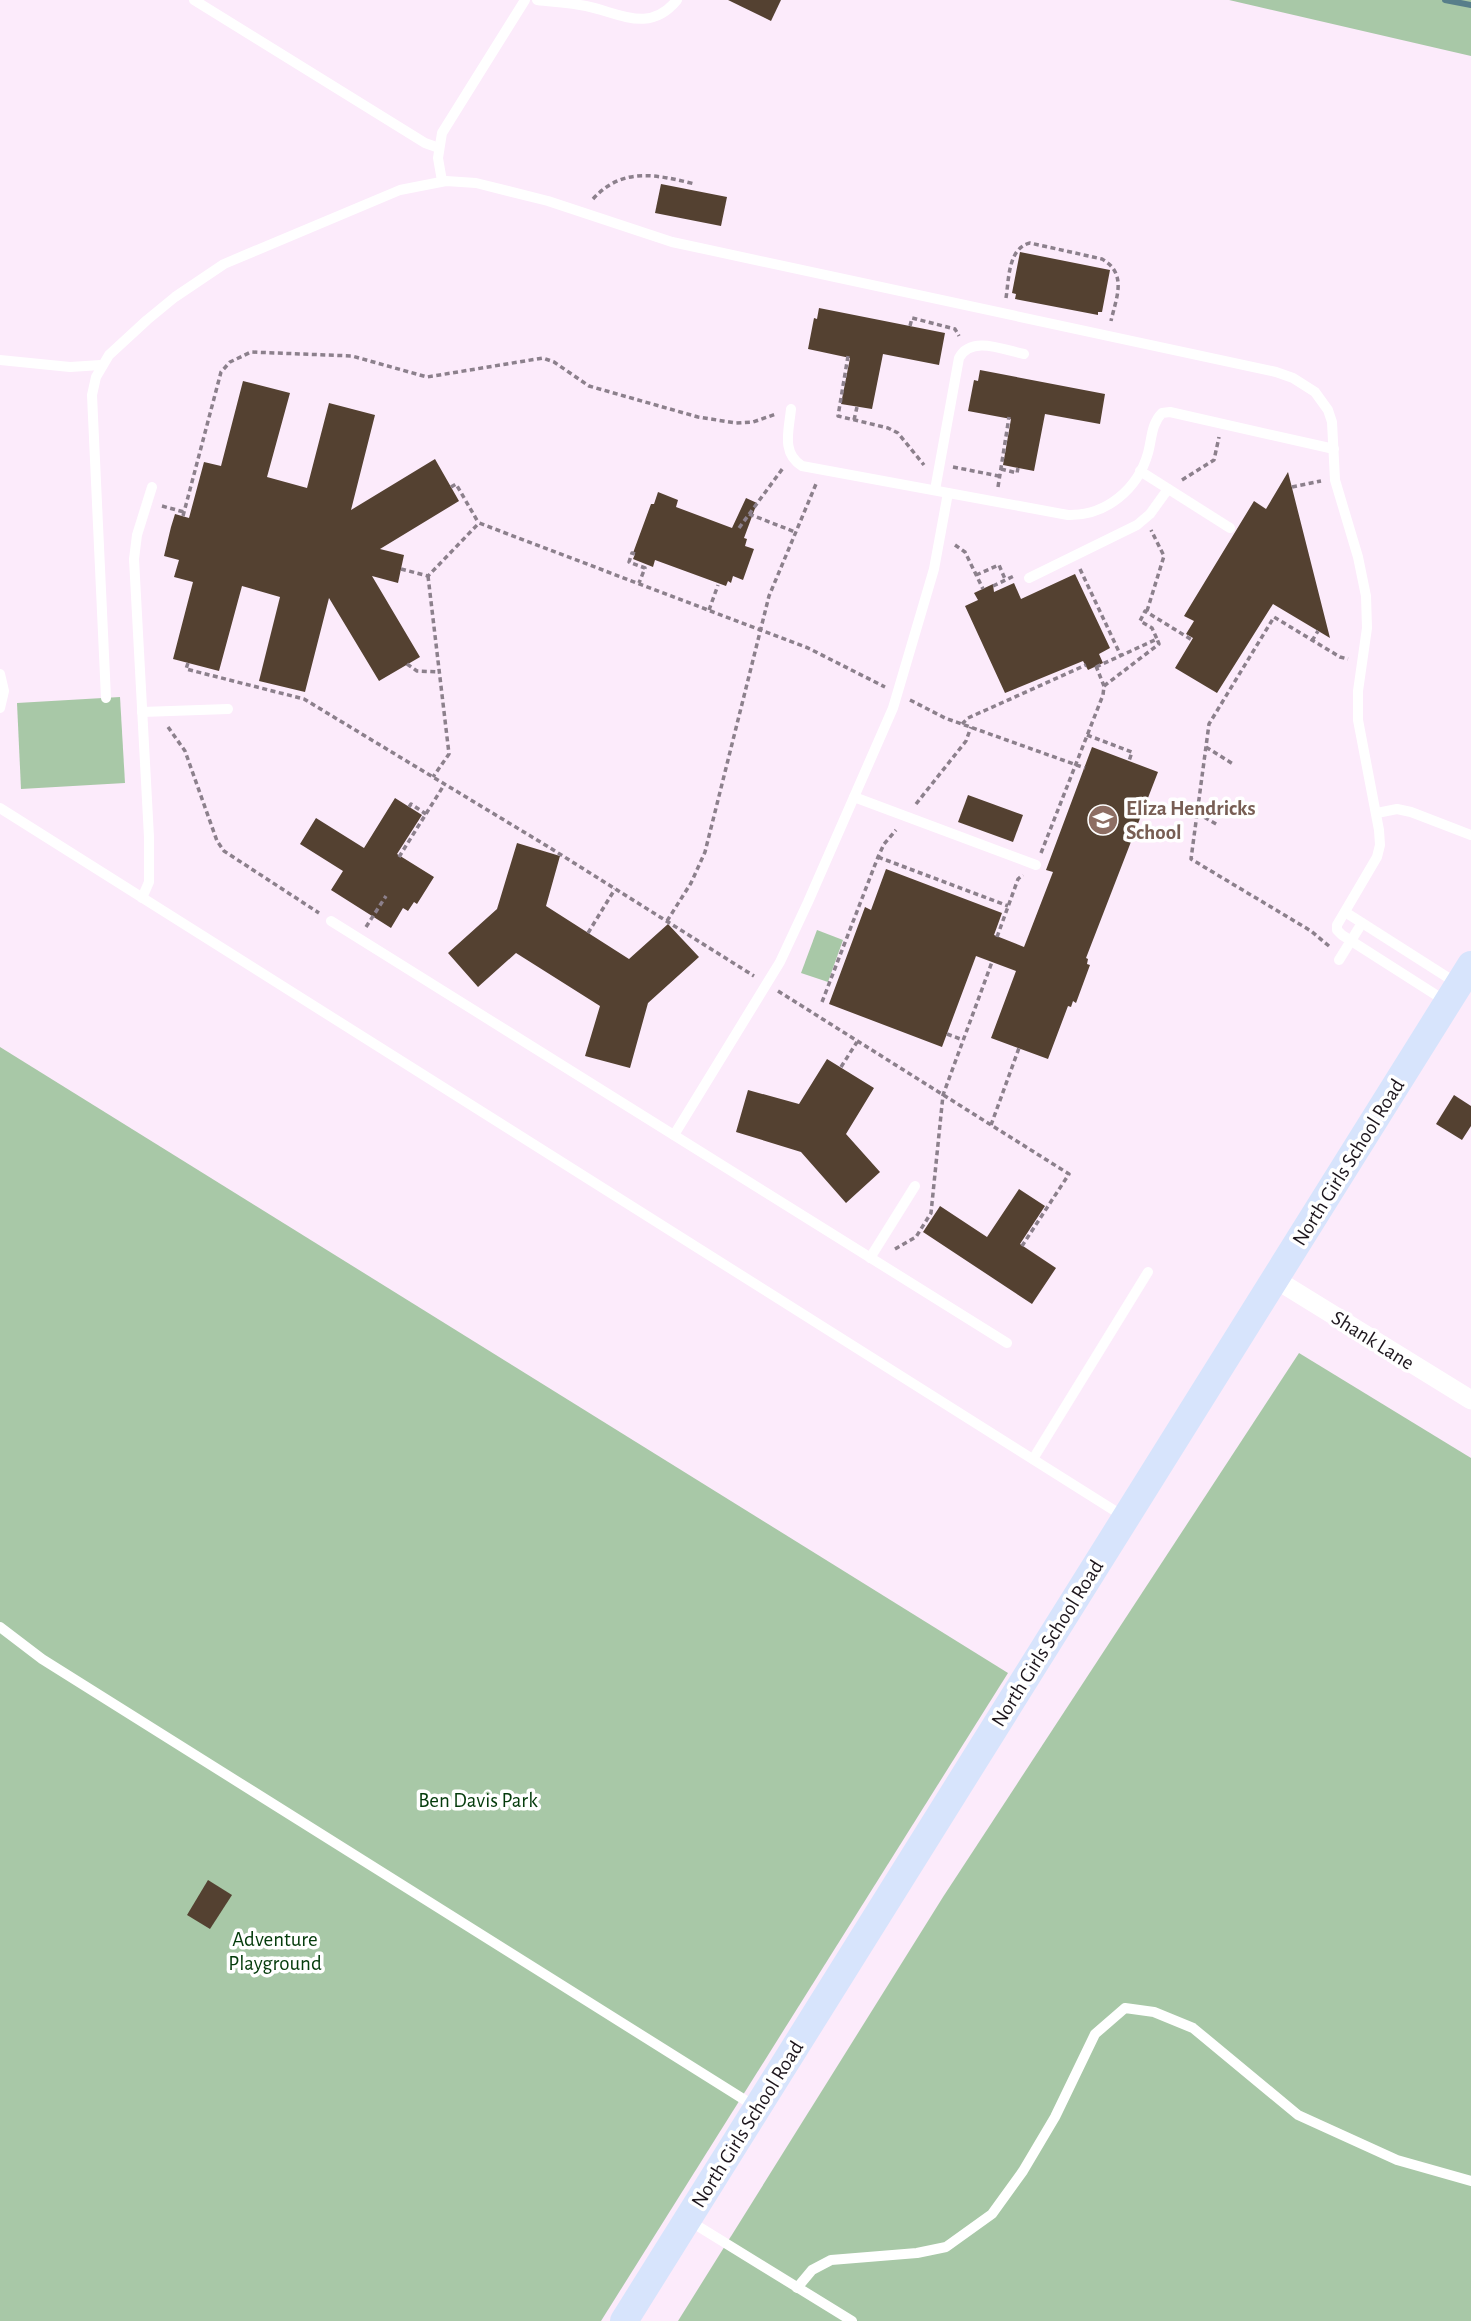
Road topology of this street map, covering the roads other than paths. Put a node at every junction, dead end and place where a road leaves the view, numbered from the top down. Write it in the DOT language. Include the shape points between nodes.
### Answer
graph roads {
  1 [pos="194,0"];
  2 [pos="525,0"];
  3 [pos="537,0"];
  4 [pos="677,0"];
  5 [pos="439,148"];
  6 [pos="442,181"];
  7 [pos="1024,354"];
  8 [pos="0,360"];
  9 [pos="101,365"];
  10 [pos="791,409"];
  11 [pos="1334,449"];
  12 [pos="1140,471"];
  13 [pos="152,487"];
  14 [pos="1168,489"];
  15 [pos="935,490"];
  16 [pos="948,493"];
  17 [pos="1230,528"];
  18 [pos="1023,576"];
  19 [pos="0,674"];
  20 [pos="106,698"];
  21 [pos="0,708"];
  22 [pos="228,709"];
  23 [pos="142,712"];
  24 [pos="854,797"];
  25 [pos="0,808"];
  26 [pos="1377,813"];
  27 [pos="1471,835"];
  28 [pos="1036,865"];
  29 [pos="142,898"];
  30 [pos="1345,912"];
  31 [pos="331,921"];
  32 [pos="1362,923"];
  33 [pos="1351,941"];
  34 [pos="1341,957"];
  35 [pos="1459,984"];
  36 [pos="674,1135"];
  37 [pos="915,1186"];
  38 [pos="870,1258"];
  39 [pos="1148,1272"];
  40 [pos="1275,1279"];
  41 [pos="1007,1343"];
  42 [pos="1471,1400"];
  43 [pos="1033,1460"];
  44 [pos="1126,1518"];
  45 [pos="0,1627"];
  46 [pos="757,2108"];
  47 [pos="1471,2181"];
  48 [pos="687,2220"];
  49 [pos="797,2288"];
  50 [pos="624,2321"];
  51 [pos="852,2321"];
  1 -- 5 [label="lane"];
  2 -- 5 [label="lane" via="450,117"];
  3 -- 4 [label="lane" via="588,7 630,20 653,17"];
  5 -- 6 [label="lane"];
  6 -- 9 [label="lane" via="400,190 224,264 146,320"];
  6 -- 11 [label="lane" via="476,183 548,201 672,242 1276,372 1315,392 1328,410"];
  7 -- 15 [label="lane" via="977,344 959,358"];
  8 -- 9 [label="lane" via="70,367"];
  9 -- 20 [label="lane" via="92,395"];
  10 -- 15 [label="lane" via="787,446 802,466"];
  11 -- 12 [label="lane" via="1170,412 1154,424"];
  11 -- 26 [label="lane" via="1335,477 1366,596 1358,720"];
  12 -- 14 [label="lane"];
  12 -- 16 [label="lane" via="1114,502 1094,513 1068,514"];
  13 -- 23 [label="lane" via="134,559"];
  14 -- 17 [label="lane"];
  14 -- 18 [label="lane" via="1145,519 1129,530"];
  15 -- 16 [label="lane"];
  16 -- 24 [label="lane" via="940,540 897,694"];
  19 -- 21 [label="lane" via="4,691"];
  22 -- 23 [label="lane"];
  23 -- 29 [label="lane" via="149,882"];
  24 -- 28 [label="lane"];
  24 -- 36 [label="lane" via="766,984"];
  25 -- 29 [label="lane"];
  26 -- 27 [label="lane" via="1412,812"];
  26 -- 30 [label="lane" via="1377,857"];
  29 -- 43 [label="lane"];
  30 -- 32 [label="lane"];
  30 -- 33 [label="lane" via="1337,930"];
  31 -- 36 [label="lane"];
  32 -- 33 [label="lane"];
  32 -- 35 [label="lane"];
  33 -- 34 [label="lane"];
  33 -- 35 [label="lane"];
  35 -- 40 [label="main road, North Girls School Road"];
  36 -- 38 [label="lane"];
  37 -- 38 [label="lane"];
  38 -- 41 [label="lane"];
  39 -- 43 [label="lane"];
  40 -- 42 [label="street, Shank Lane"];
  40 -- 44 [label="main road, North Girls School Road"];
  43 -- 44 [label="lane"];
  44 -- 46 [label="main road, North Girls School Road"];
  45 -- 46 [label="lane" via="42,1659"];
  46 -- 48 [label="main road, North Girls School Road"];
  47 -- 49 [label="lane" via="1397,2160 1298,2115 1193,2028 1154,2012 1125,2008 1095,2034 1055,2117 992,2214 946,2247 831,2260 812,2270"];
  48 -- 49 [label="lane"];
  48 -- 50 [label="main road, North Girls School Road"];
  49 -- 51 [label="lane"];
}
